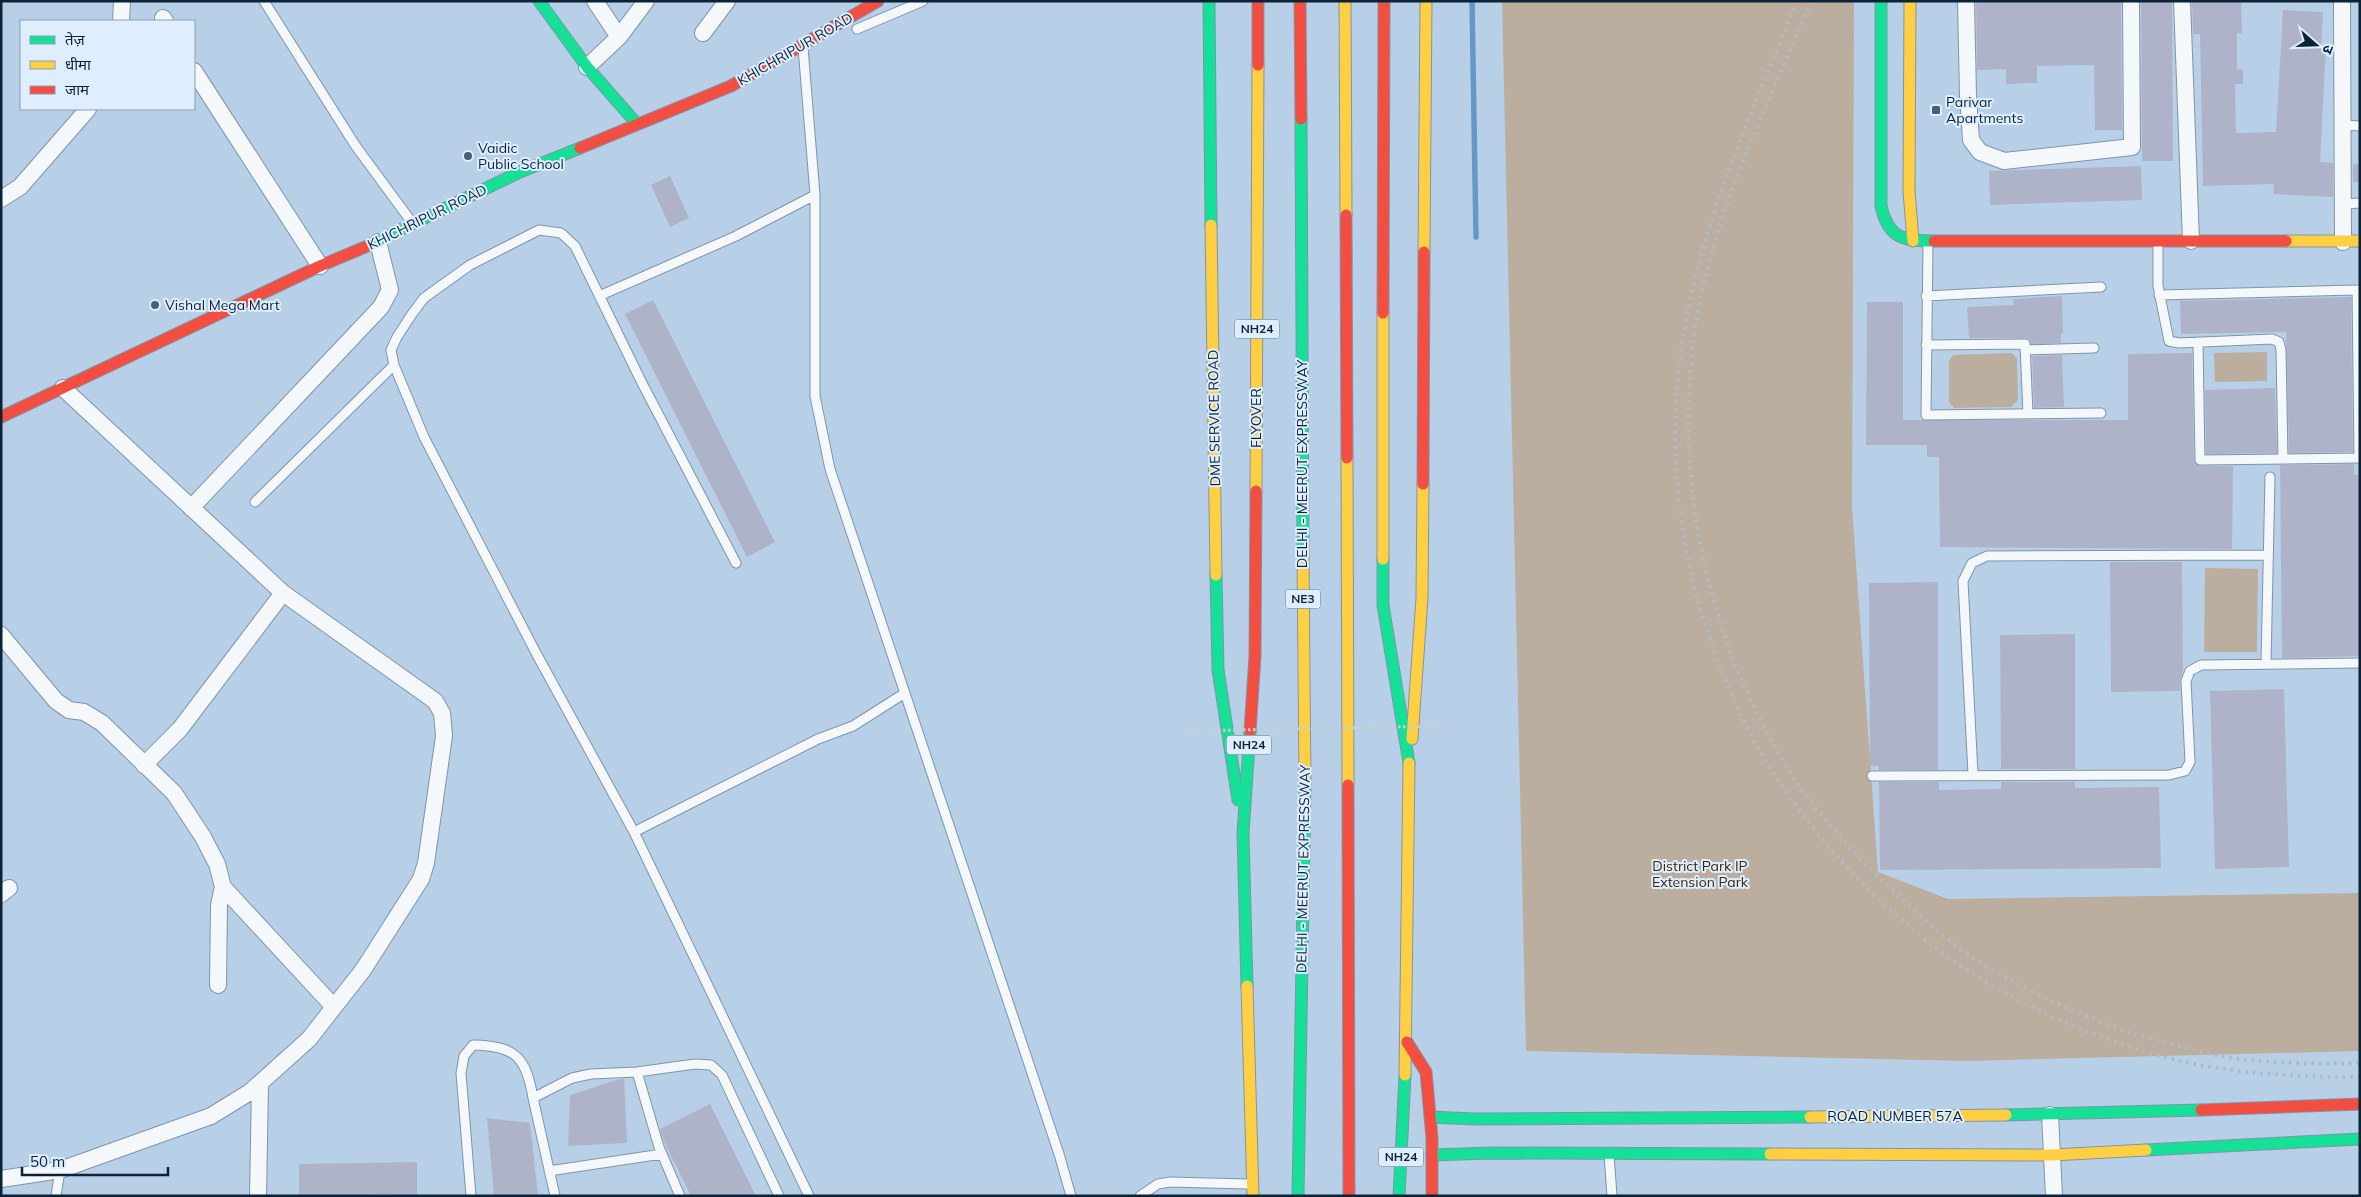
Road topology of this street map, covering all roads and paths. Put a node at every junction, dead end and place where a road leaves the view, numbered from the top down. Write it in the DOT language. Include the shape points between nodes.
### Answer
graph roads {
  1 [pos="122,1"];
  2 [pos="264,1"];
  3 [pos="539,1"];
  4 [pos="595,1"];
  5 [pos="646,1"];
  6 [pos="727,1"];
  7 [pos="878,1"];
  8 [pos="923,1"];
  9 [pos="1209,1"];
  10 [pos="1258,1"];
  11 [pos="1300,1"];
  12 [pos="1346,1"];
  13 [pos="1384,1"];
  14 [pos="1426,1"];
  15 [pos="1881,1"];
  16 [pos="1910,1"];
  17 [pos="1966,1"];
  18 [pos="2131,1"];
  19 [pos="2182,1"];
  20 [pos="2342,1"];
  21 [pos="121,20"];
  22 [pos="857,30"];
  23 [pos="703,33"];
  24 [pos="619,37"];
  25 [pos="803,44"];
  26 [pos="587,68"];
  27 [pos="195,73"];
  28 [pos="87,110"];
  29 [pos="637,124"];
  30 [pos="2343,125"];
  31 [pos="2360,126"];
  32 [pos="815,195"];
  33 [pos="1,199"];
  34 [pos="2352,203"];
  35 [pos="413,224"];
  36 [pos="1928,240"];
  37 [pos="1913,241"];
  38 [pos="2158,241"];
  39 [pos="2191,241"];
  40 [pos="378,242"];
  41 [pos="2343,242"];
  42 [pos="2360,242"];
  43 [pos="320,266"];
  44 [pos="2101,288"];
  45 [pos="2159,295"];
  46 [pos="599,296"];
  47 [pos="1926,296"];
  48 [pos="2198,342"];
  49 [pos="1926,345"];
  50 [pos="2094,348"];
  51 [pos="2025,350"];
  52 [pos="2359,354"];
  53 [pos="394,365"];
  54 [pos="63,388"];
  55 [pos="2101,413"];
  56 [pos="2028,414"];
  57 [pos="1,417"];
  58 [pos="2283,459"];
  59 [pos="2270,477"];
  60 [pos="255,502"];
  61 [pos="191,508"];
  62 [pos="2268,555"];
  63 [pos="736,563"];
  64 [pos="284,593"];
  65 [pos="1,635"];
  66 [pos="2360,663"];
  67 [pos="2266,664"];
  68 [pos="905,693"];
  69 [pos="1444,726"];
  70 [pos="1184,731"];
  71 [pos="144,765"];
  72 [pos="1410,768"];
  73 [pos="1973,774"];
  74 [pos="1872,776"];
  75 [pos="634,832"];
  76 [pos="1243,834"];
  77 [pos="224,887"];
  78 [pos="218,985"];
  79 [pos="334,1007"];
  80 [pos="1407,1042"];
  81 [pos="637,1072"];
  82 [pos="260,1082"];
  83 [pos="533,1098"];
  84 [pos="2360,1104"];
  85 [pos="2050,1115"];
  86 [pos="1430,1118"];
  87 [pos="2360,1139"];
  88 [pos="1608,1153"];
  89 [pos="662,1154"];
  90 [pos="1432,1155"];
  91 [pos="2052,1155"];
  92 [pos="1250,1163"];
  93 [pos="60,1170"];
  94 [pos="549,1171"];
  95 [pos="1,1179"];
  96 [pos="1248,1190"];
  97 [pos="56,1196"];
  98 [pos="258,1196"];
  99 [pos="470,1196"];
  100 [pos="555,1196"];
  101 [pos="680,1196"];
  102 [pos="779,1196"];
  103 [pos="809,1196"];
  104 [pos="1070,1196"];
  105 [pos="1140,1196"];
  106 [pos="1252,1196"];
  107 [pos="1298,1196"];
  108 [pos="1349,1196"];
  109 [pos="1399,1196"];
  110 [pos="1432,1196"];
  111 [pos="1612,1196"];
  112 [pos="2054,1196"];
  1 -- 21 [label="street"];
  2 -- 35 [label="lane" via="355,145"];
  3 -- 26 [label="main road"];
  4 -- 24 [label="street"];
  5 -- 24 [label="street"];
  6 -- 23 [label="street"];
  7 -- 25 [label="main road, KHICHRIPUR ROAD"];
  8 -- 22 [label="lane"];
  9 -- 76 [label="main road, DME SERVICE ROAD" via="1218,670"];
  10 -- 76 [label="main road, FLYOVER / NH24" via="1255,656"];
  11 -- 107 [label="main road, DELHI - MEERUT EXPRESSWAY / NE3" via="1304,834"];
  12 -- 108 [label="main road"];
  13 -- 72 [label="main road" via="1383,605"];
  14 -- 72 [label="main road" via="1422,598"];
  15 -- 37 [label="main road" via="1881,206 1884,223 1890,232"];
  16 -- 37 [label="main road" via="1909,191"];
  17 -- 18 [label="street" via="1971,140 1980,152 2004,161 2132,147"];
  19 -- 39 [label="street"];
  20 -- 30 [label="street"];
  24 -- 26 [label="street"];
  25 -- 29 [label="main road, KHICHRIPUR ROAD" via="731,86"];
  25 -- 32 [label="lane"];
  26 -- 29 [label="main road"];
  27 -- 43 [label="street"];
  28 -- 33 [label="street" via="20,187"];
  29 -- 35 [label="main road, KHICHRIPUR ROAD" via="520,172"];
  30 -- 31 [label="lane"];
  30 -- 34 [label="street"];
  32 -- 46 [label="lane" via="736,236"];
  32 -- 68 [label="lane" via="815,396 830,469"];
  34 -- 41 [label="street"];
  35 -- 40 [label="main road, KHICHRIPUR ROAD"];
  36 -- 37 [label="main road"];
  36 -- 38 [label="main road"];
  36 -- 47 [label="lane"];
  38 -- 39 [label="main road"];
  38 -- 45 [label="lane"];
  39 -- 41 [label="main road"];
  40 -- 43 [label="main road, KHICHRIPUR ROAD"];
  40 -- 61 [label="street" via="390,290 381,307"];
  41 -- 42 [label="main road"];
  43 -- 54 [label="main road, KHICHRIPUR ROAD"];
  44 -- 47 [label="lane"];
  45 -- 48 [label="lane" via="2169,341"];
  45 -- 52 [label="lane" via="2357,290"];
  46 -- 53 [label="lane" via="575,246 561,233 539,230 470,265 424,298 397,336 392,350"];
  46 -- 63 [label="lane"];
  47 -- 49 [label="lane"];
  48 -- 58 [label="lane" via="2272,339 2279,342"];
  48 -- 58 [label="lane" via="2200,460"];
  49 -- 51 [label="lane" via="2025,344"];
  49 -- 56 [label="lane" via="1926,415"];
  50 -- 51 [label="lane"];
  51 -- 56 [label="lane"];
  52 -- 58 [label="lane" via="2359,458"];
  53 -- 60 [label="lane"];
  53 -- 75 [label="lane" via="428,445"];
  54 -- 57 [label="main road, KHICHRIPUR ROAD"];
  54 -- 61 [label="street"];
  55 -- 56 [label="lane"];
  59 -- 62 [label="lane"];
  61 -- 64 [label="street"];
  62 -- 67 [label="lane"];
  62 -- 73 [label="lane" via="1987,556 1972,563 1963,581"];
  64 -- 71 [label="street" via="180,730"];
  64 -- 79 [label="street" via="435,701 442,714 444,736 426,863 420,879 363,970"];
  65 -- 71 [label="street" via="56,701 69,710 84,712 102,723"];
  66 -- 67 [label="lane"];
  67 -- 73 [label="lane" via="2200,665 2190,671 2186,681 2190,762 2185,771 2169,775"];
  68 -- 75 [label="lane" via="853,726 818,739"];
  68 -- 104 [label="lane" via="1059,1154"];
  69 -- 70 [label="path, bridge"];
  71 -- 77 [label="street" via="174,793 203,836"];
  72 -- 80 [label="main road"];
  73 -- 74 [label="lane"];
  75 -- 103 [label="lane"];
  76 -- 92 [label="main road"];
  77 -- 78 [label="street" via="219,905"];
  77 -- 79 [label="street"];
  79 -- 82 [label="street" via="309,1039"];
  80 -- 86 [label="main road" via="1426,1072"];
  80 -- 109 [label="main road, NH24"];
  81 -- 83 [label="lane" via="572,1078"];
  81 -- 89 [label="lane"];
  81 -- 102 [label="lane" via="695,1064 711,1065 722,1075"];
  82 -- 93 [label="street" via="250,1092 211,1116"];
  82 -- 98 [label="street"];
  83 -- 94 [label="lane"];
  83 -- 99 [label="lane" via="529,1074 521,1059 506,1050 488,1046 473,1046 464,1056 461,1073"];
  84 -- 85 [label="main road, ROAD NUMBER 57A"];
  85 -- 86 [label="main road, ROAD NUMBER 57A"];
  85 -- 91 [label="street"];
  86 -- 90 [label="main road"];
  87 -- 91 [label="main road"];
  88 -- 90 [label="main road"];
  88 -- 91 [label="main road"];
  88 -- 111 [label="lane"];
  89 -- 94 [label="lane"];
  89 -- 101 [label="lane"];
  90 -- 110 [label="main road"];
  91 -- 112 [label="street"];
  92 -- 96 [label="main road"];
  92 -- 106 [label="main road"];
  93 -- 95 [label="street"];
  93 -- 97 [label="lane"];
  94 -- 100 [label="lane"];
  96 -- 105 [label="lane" via="1170,1182 1158,1184"];
}
